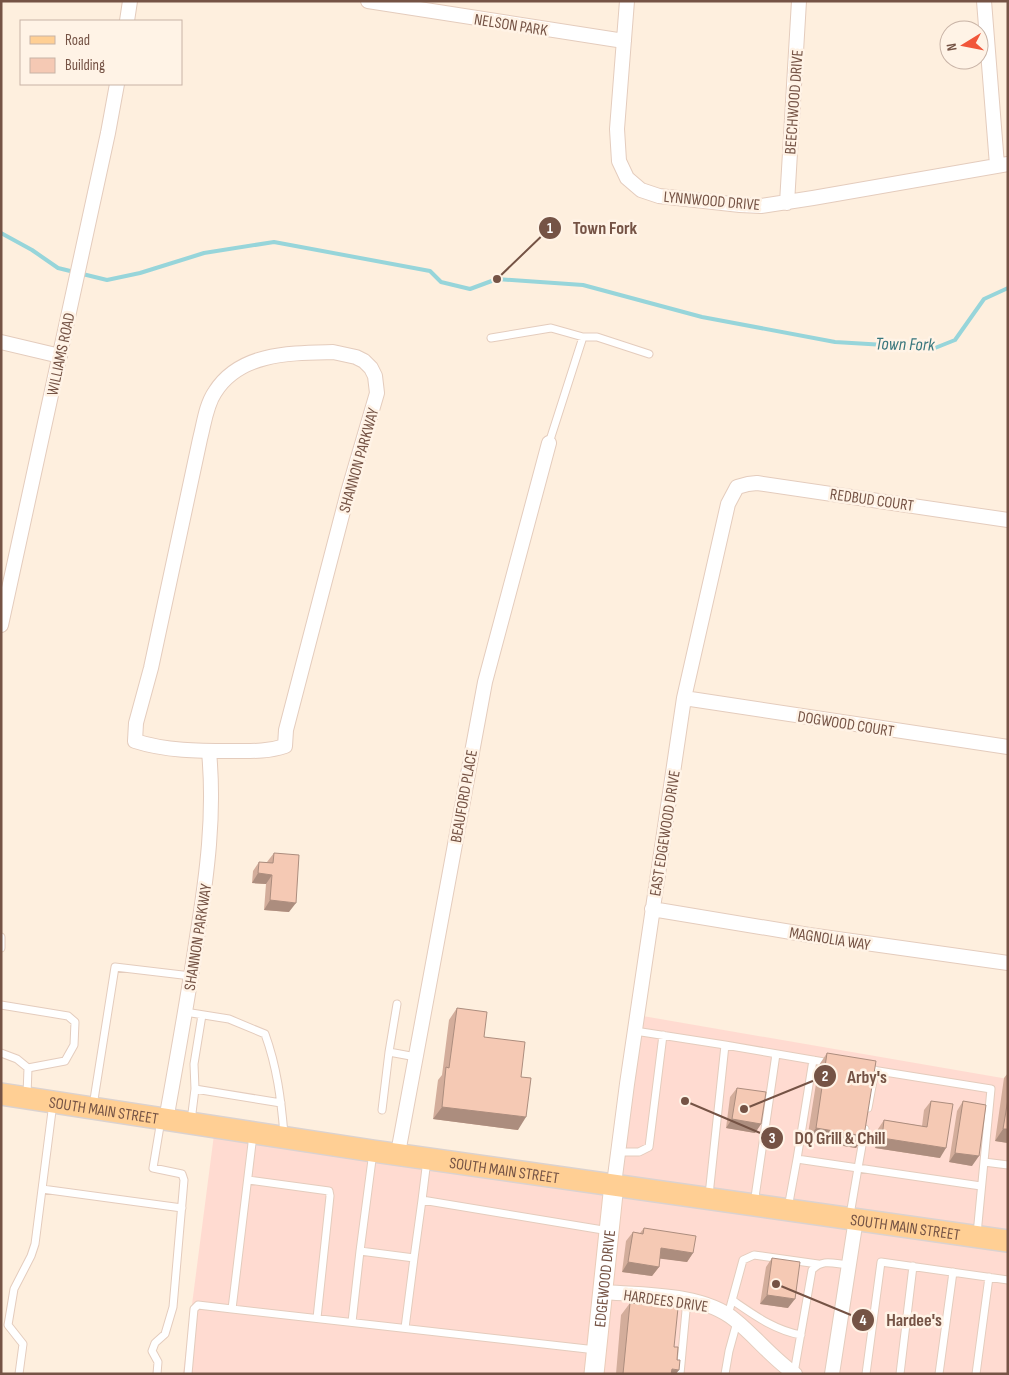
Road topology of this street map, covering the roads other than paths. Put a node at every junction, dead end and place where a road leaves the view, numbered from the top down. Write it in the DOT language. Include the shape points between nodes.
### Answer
graph roads {
  1 [pos="130,1"];
  2 [pos="368,1"];
  3 [pos="462,1"];
  4 [pos="626,1"];
  5 [pos="799,1"];
  6 [pos="984,1"];
  7 [pos="461,16"];
  8 [pos="127,20"];
  9 [pos="624,41"];
  10 [pos="116,85"];
  11 [pos="1003,165"];
  12 [pos="787,203"];
  13 [pos="583,336"];
  14 [pos="492,338"];
  15 [pos="1,342"];
  16 [pos="649,354"];
  17 [pos="60,356"];
  18 [pos="549,444"];
  19 [pos="737,487"];
  20 [pos="1008,520"];
  21 [pos="1,625"];
  22 [pos="684,698"];
  23 [pos="1008,747"];
  24 [pos="209,752"];
  25 [pos="652,909"];
  26 [pos="1,937"];
  27 [pos="1,948"];
  28 [pos="1008,963"];
  29 [pos="191,976"];
  30 [pos="397,1004"];
  31 [pos="1,1005"];
  32 [pos="185,1012"];
  33 [pos="202,1015"];
  34 [pos="635,1031"];
  35 [pos="663,1036"];
  36 [pos="725,1045"];
  37 [pos="389,1052"];
  38 [pos="1,1053"];
  39 [pos="776,1054"];
  40 [pos="416,1057"];
  41 [pos="812,1060"];
  42 [pos="839,1064"];
  43 [pos="28,1068"];
  44 [pos="857,1068"];
  45 [pos="875,1070"];
  46 [pos="194,1089"];
  47 [pos="1,1094"];
  48 [pos="27,1098"];
  49 [pos="53,1103"];
  50 [pos="281,1104"];
  51 [pos="93,1108"];
  52 [pos="382,1110"];
  53 [pos="163,1120"];
  54 [pos="191,1124"];
  55 [pos="253,1132"];
  56 [pos="284,1137"];
  57 [pos="373,1151"];
  58 [pos="618,1152"];
  59 [pos="398,1153"];
  60 [pos="428,1158"];
  61 [pos="797,1159"];
  62 [pos="984,1162"];
  63 [pos="1008,1165"];
  64 [pos="858,1168"];
  65 [pos="248,1180"];
  66 [pos="614,1184"];
  67 [pos="981,1186"];
  68 [pos="42,1189"];
  69 [pos="709,1198"];
  70 [pos="422,1200"];
  71 [pos="754,1204"];
  72 [pos="182,1208"];
  73 [pos="787,1209"];
  74 [pos="852,1219"];
  75 [pos="609,1231"];
  76 [pos="977,1237"];
  77 [pos="1008,1241"];
  78 [pos="360,1251"];
  79 [pos="414,1258"];
  80 [pos="818,1264"];
  81 [pos="848,1266"];
  82 [pos="914,1266"];
  83 [pos="953,1272"];
  84 [pos="989,1277"];
  85 [pos="1008,1280"];
  86 [pos="602,1292"];
  87 [pos="687,1300"];
  88 [pos="732,1300"];
  89 [pos="232,1308"];
  90 [pos="317,1318"];
  91 [pos="732,1318"];
  92 [pos="352,1322"];
  93 [pos="406,1328"];
  94 [pos="801,1335"];
  95 [pos="597,1350"];
  96 [pos="795,1373"];
  97 [pos="18,1374"];
  98 [pos="157,1374"];
  99 [pos="188,1374"];
  100 [pos="594,1374"];
  101 [pos="680,1374"];
  102 [pos="725,1374"];
  103 [pos="832,1374"];
  104 [pos="866,1374"];
  105 [pos="900,1374"];
  106 [pos="939,1374"];
  107 [pos="976,1374"];
  1 -- 8 [label="street"];
  2 -- 7 [label="street, NELSON PARK"];
  3 -- 7 [label="street"];
  4 -- 9 [label="street, LYNNWOOD DRIVE"];
  5 -- 12 [label="street, BEECHWOOD DRIVE"];
  6 -- 11 [label="street"];
  7 -- 9 [label="street, NELSON PARK"];
  9 -- 12 [label="street, LYNNWOOD DRIVE" via="617,129 619,161 628,178 641,190 659,196 745,205"];
  10 -- 17 [label="street, WILLIAMS ROAD"];
  11 -- 12 [label="street, LYNNWOOD DRIVE"];
  13 -- 14 [label="lane" via="551,328"];
  13 -- 16 [label="lane" via="597,337"];
  13 -- 18 [label="lane"];
  15 -- 17 [label="street"];
  17 -- 21 [label="street, WILLIAMS ROAD"];
  18 -- 40 [label="street, BEAUFORD PLACE" via="485,682"];
  19 -- 20 [label="street, REDBUD COURT" via="757,483"];
  19 -- 22 [label="street, EAST EDGEWOOD DRIVE" via="728,504"];
  22 -- 23 [label="street, DOGWOOD COURT"];
  22 -- 25 [label="street, EAST EDGEWOOD DRIVE"];
  24 -- 24 [label="street, SHANNON PARKWAY" via="153,747 135,741 134,732 209,404 214,392 229,375 258,360 292,352 333,352 356,357 371,368 377,394 323,586 286,730 285,746 272,751"];
  24 -- 29 [label="street, SHANNON PARKWAY" via="210,847"];
  25 -- 28 [label="street, MAGNOLIA WAY"];
  25 -- 34 [label="street, EAST EDGEWOOD DRIVE"];
  26 -- 27 [label="lane"];
  29 -- 32 [label="street, SHANNON PARKWAY"];
  29 -- 51 [label="lane" via="115,967"];
  30 -- 37 [label="lane"];
  31 -- 43 [label="lane" via="68,1016 75,1022 74,1045 65,1061"];
  32 -- 33 [label="lane"];
  32 -- 53 [label="street, SHANNON PARKWAY"];
  33 -- 46 [label="lane" via="194,1064"];
  33 -- 50 [label="lane" via="229,1019 265,1034 274,1059"];
  34 -- 35 [label="lane"];
  34 -- 58 [label="street, EAST EDGEWOOD DRIVE"];
  35 -- 36 [label="lane"];
  35 -- 58 [label="lane" via="649,1147 639,1152"];
  36 -- 39 [label="lane"];
  36 -- 69 [label="lane"];
  37 -- 40 [label="lane"];
  37 -- 52 [label="lane"];
  38 -- 43 [label="lane" via="17,1059"];
  39 -- 41 [label="lane"];
  39 -- 71 [label="lane"];
  40 -- 59 [label="street, BEAUFORD PLACE"];
  41 -- 42 [label="lane"];
  41 -- 61 [label="lane"];
  43 -- 48 [label="lane"];
  44 -- 45 [label="lane"];
  45 -- 62 [label="lane" via="990,1089"];
  45 -- 64 [label="lane"];
  46 -- 50 [label="lane"];
  46 -- 54 [label="lane"];
  47 -- 48 [label="main road, SOUTH MAIN STREET"];
  48 -- 49 [label="main road, SOUTH MAIN STREET"];
  49 -- 51 [label="main road, SOUTH MAIN STREET"];
  49 -- 68 [label="lane"];
  50 -- 56 [label="lane"];
  51 -- 53 [label="main road, SOUTH MAIN STREET"];
  53 -- 54 [label="main road, SOUTH MAIN STREET"];
  53 -- 72 [label="lane" via="153,1168 182,1174"];
  54 -- 55 [label="main road, SOUTH MAIN STREET"];
  55 -- 56 [label="main road, SOUTH MAIN STREET"];
  55 -- 65 [label="lane"];
  56 -- 57 [label="main road, SOUTH MAIN STREET"];
  57 -- 59 [label="main road, SOUTH MAIN STREET"];
  57 -- 78 [label="lane"];
  58 -- 66 [label="street, EAST EDGEWOOD DRIVE"];
  59 -- 60 [label="main road, SOUTH MAIN STREET"];
  60 -- 66 [label="main road, SOUTH MAIN STREET"];
  60 -- 70 [label="lane"];
  61 -- 64 [label="lane"];
  61 -- 73 [label="lane"];
  62 -- 63 [label="lane"];
  62 -- 67 [label="lane"];
  64 -- 67 [label="lane"];
  64 -- 74 [label="lane"];
  65 -- 89 [label="lane"];
  65 -- 90 [label="lane" via="329,1191"];
  66 -- 69 [label="main road, SOUTH MAIN STREET"];
  66 -- 75 [label="street, EDGEWOOD DRIVE"];
  67 -- 76 [label="lane"];
  68 -- 72 [label="lane"];
  68 -- 97 [label="lane" via="35,1244 14,1288 8,1325 23,1344"];
  69 -- 71 [label="main road, SOUTH MAIN STREET"];
  70 -- 75 [label="lane"];
  70 -- 79 [label="lane"];
  71 -- 73 [label="main road, SOUTH MAIN STREET"];
  72 -- 98 [label="lane" via="173,1307 165,1334 154,1343 152,1351 158,1362"];
  73 -- 74 [label="main road, SOUTH MAIN STREET"];
  74 -- 76 [label="main road, SOUTH MAIN STREET"];
  74 -- 81 [label="street"];
  75 -- 86 [label="street, EDGEWOOD DRIVE"];
  76 -- 77 [label="main road, SOUTH MAIN STREET"];
  78 -- 79 [label="lane"];
  78 -- 92 [label="lane"];
  79 -- 93 [label="lane"];
  80 -- 81 [label="lane"];
  80 -- 88 [label="lane" via="748,1256 743,1260"];
  80 -- 94 [label="lane" via="812,1270"];
  81 -- 103 [label="street"];
  82 -- 83 [label="lane"];
  82 -- 104 [label="lane" via="881,1262"];
  82 -- 105 [label="lane"];
  83 -- 84 [label="lane"];
  83 -- 106 [label="lane"];
  84 -- 85 [label="lane"];
  84 -- 107 [label="lane"];
  86 -- 87 [label="street, HARDEES DRIVE"];
  86 -- 95 [label="street, EDGEWOOD DRIVE"];
  87 -- 91 [label="street, HARDEES DRIVE" via="718,1308"];
  87 -- 101 [label="lane"];
  88 -- 91 [label="lane"];
  88 -- 94 [label="lane" via="762,1321"];
  89 -- 90 [label="lane"];
  89 -- 99 [label="lane" via="198,1305 194,1308"];
  90 -- 92 [label="lane"];
  91 -- 96 [label="street, HARDEES DRIVE"];
  91 -- 102 [label="lane"];
  92 -- 93 [label="lane"];
  93 -- 95 [label="lane"];
  94 -- 96 [label="lane"];
  95 -- 100 [label="street, EDGEWOOD DRIVE"];
}
